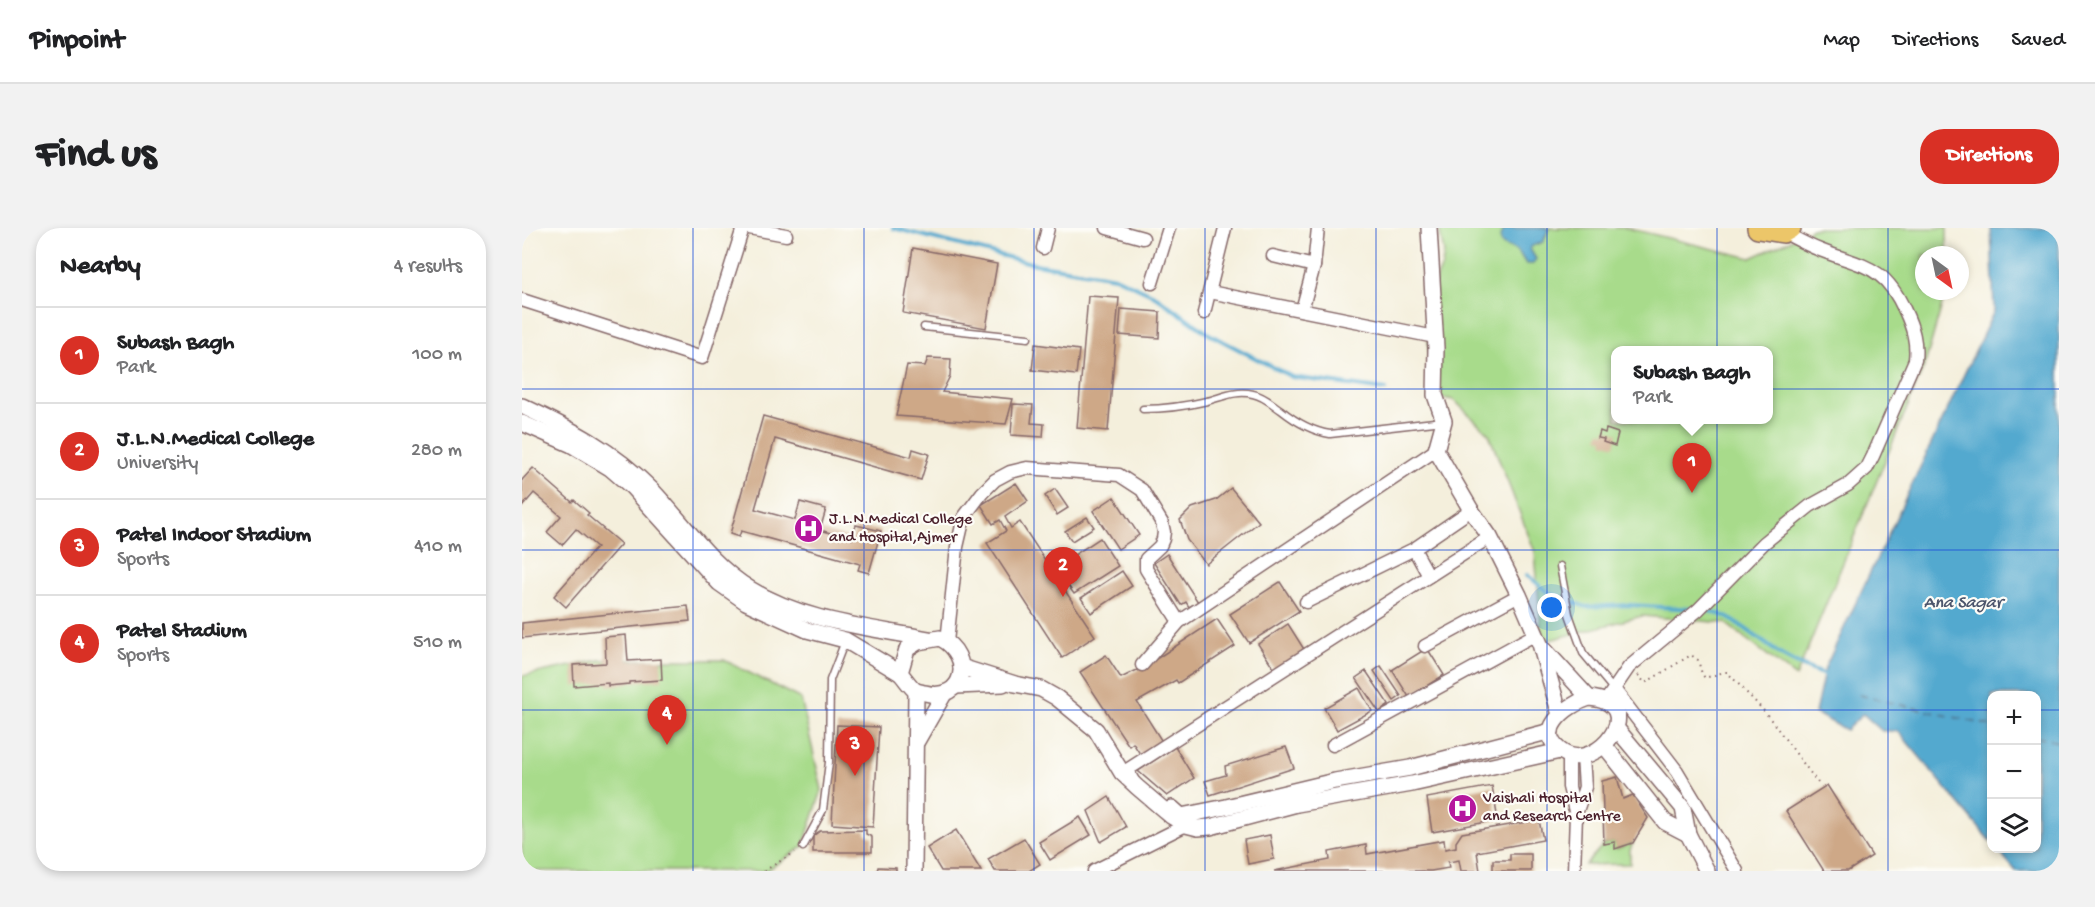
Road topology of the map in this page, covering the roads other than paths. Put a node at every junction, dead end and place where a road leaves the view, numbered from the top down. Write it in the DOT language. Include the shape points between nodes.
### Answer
graph roads {
  1 [pos="743,228"];
  2 [pos="749,228"];
  3 [pos="1048,228"];
  4 [pos="1107,228"];
  5 [pos="1169,228"];
  6 [pos="1225,228"];
  7 [pos="1318,228"];
  8 [pos="1429,228"];
  9 [pos="1758,228"];
  10 [pos="1786,230"];
  11 [pos="786,235"];
  12 [pos="1143,238"];
  13 [pos="1043,248"];
  14 [pos="1273,256"];
  15 [pos="1314,266"];
  16 [pos="1152,283"];
  17 [pos="1210,292"];
  18 [pos="522,300"];
  19 [pos="1302,310"];
  20 [pos="1204,313"];
  21 [pos="924,327"];
  22 [pos="1435,337"];
  23 [pos="1028,338"];
  24 [pos="522,406"];
  25 [pos="1143,409"];
  26 [pos="1444,421"];
  27 [pos="522,423"];
  28 [pos="1436,450"];
  29 [pos="1471,510"];
  30 [pos="1490,537"];
  31 [pos="1414,549"];
  32 [pos="1560,566"];
  33 [pos="1429,576"];
  34 [pos="1519,596"];
  35 [pos="1306,602"];
  36 [pos="1179,622"];
  37 [pos="929,639"];
  38 [pos="1538,639"];
  39 [pos="845,640"];
  40 [pos="946,642"];
  41 [pos="1425,646"];
  42 [pos="1142,665"];
  43 [pos="961,667"];
  44 [pos="900,673"];
  45 [pos="1015,684"];
  46 [pos="950,690"];
  47 [pos="916,691"];
  48 [pos="1609,695"];
  49 [pos="1589,698"];
  50 [pos="1560,715"];
  51 [pos="1617,729"];
  52 [pos="1551,731"];
  53 [pos="917,741"];
  54 [pos="1333,745"];
  55 [pos="1604,745"];
  56 [pos="1571,754"];
  57 [pos="1115,759"];
  58 [pos="1410,768"];
  59 [pos="1127,770"];
  60 [pos="1412,784"];
  61 [pos="1137,787"];
  62 [pos="1295,797"];
  63 [pos="1186,825"];
  64 [pos="1688,834"];
  65 [pos="802,847"];
  66 [pos="914,871"];
  67 [pos="1094,871"];
  68 [pos="1574,871"];
  69 [pos="1707,871"];
  70 [pos="1737,871"];
  1 -- 18 [label="street" via="702,358"];
  2 -- 11 [label="street"];
  3 -- 13 [label="street"];
  4 -- 12 [label="street"];
  5 -- 16 [label="street"];
  6 -- 17 [label="street"];
  7 -- 15 [label="street"];
  8 -- 22 [label="street"];
  9 -- 10 [label="highway"];
  10 -- 48 [label="street" via="1819,250 1858,262 1888,280 1910,321 1916,343 1915,360 1867,468 1764,543 1698,610 1629,667"];
  14 -- 15 [label="street"];
  15 -- 19 [label="street"];
  17 -- 19 [label="street"];
  17 -- 20 [label="street"];
  19 -- 22 [label="street"];
  21 -- 23 [label="lane"];
  22 -- 26 [label="street" via="1435,395"];
  24 -- 37 [label="street" via="600,446 627,467 708,553 751,590 842,624"];
  25 -- 26 [label="lane" via="1165,409 1246,393 1268,400 1316,432 1330,434"];
  26 -- 28 [label="street"];
  27 -- 39 [label="street" via="572,445 610,468 719,582 746,602 799,627"];
  28 -- 29 [label="street"];
  28 -- 36 [label="street"];
  29 -- 30 [label="street"];
  29 -- 31 [label="street"];
  30 -- 33 [label="street"];
  30 -- 34 [label="street"];
  31 -- 33 [label="street"];
  31 -- 35 [label="street"];
  32 -- 48 [label="lane" via="1569,614 1583,653"];
  33 -- 59 [label="street"];
  34 -- 38 [label="street"];
  34 -- 41 [label="street"];
  36 -- 40 [label="street" via="1146,569 1146,559 1160,546 1164,532 1142,490 1119,475 1027,468 995,480 964,517"];
  36 -- 42 [label="street"];
  37 -- 40 [label="street"];
  37 -- 44 [label="street" via="907,649"];
  38 -- 49 [label="street"];
  38 -- 50 [label="street"];
  38 -- 54 [label="street"];
  39 -- 44 [label="street"];
  39 -- 65 [label="lane" via="830,680 829,762 823,810"];
  40 -- 43 [label="street" via="955,648"];
  43 -- 45 [label="street"];
  43 -- 46 [label="street"];
  44 -- 47 [label="street"];
  45 -- 46 [label="street"];
  45 -- 57 [label="street" via="1041,689 1077,713 1096,730"];
  46 -- 47 [label="street" via="933,695"];
  46 -- 53 [label="street"];
  47 -- 53 [label="street"];
  48 -- 49 [label="street"];
  48 -- 51 [label="street"];
  48 -- 70 [label="street" via="1677,771"];
  49 -- 50 [label="street"];
  50 -- 52 [label="street"];
  51 -- 55 [label="street"];
  51 -- 64 [label="street" via="1683,808"];
  52 -- 56 [label="street" via="1555,744"];
  52 -- 58 [label="street"];
  53 -- 66 [label="street"];
  55 -- 56 [label="street"];
  55 -- 64 [label="street" via="1665,822"];
  56 -- 60 [label="street"];
  56 -- 68 [label="street" via="1584,787 1576,815"];
  57 -- 59 [label="street"];
  57 -- 61 [label="street" via="1122,773"];
  58 -- 60 [label="street"];
  58 -- 62 [label="street"];
  59 -- 61 [label="street"];
  59 -- 62 [label="street" via="1181,816"];
  60 -- 62 [label="street"];
  61 -- 63 [label="street"];
  62 -- 63 [label="street" via="1210,827"];
  63 -- 67 [label="street"];
  64 -- 69 [label="street"];
}
